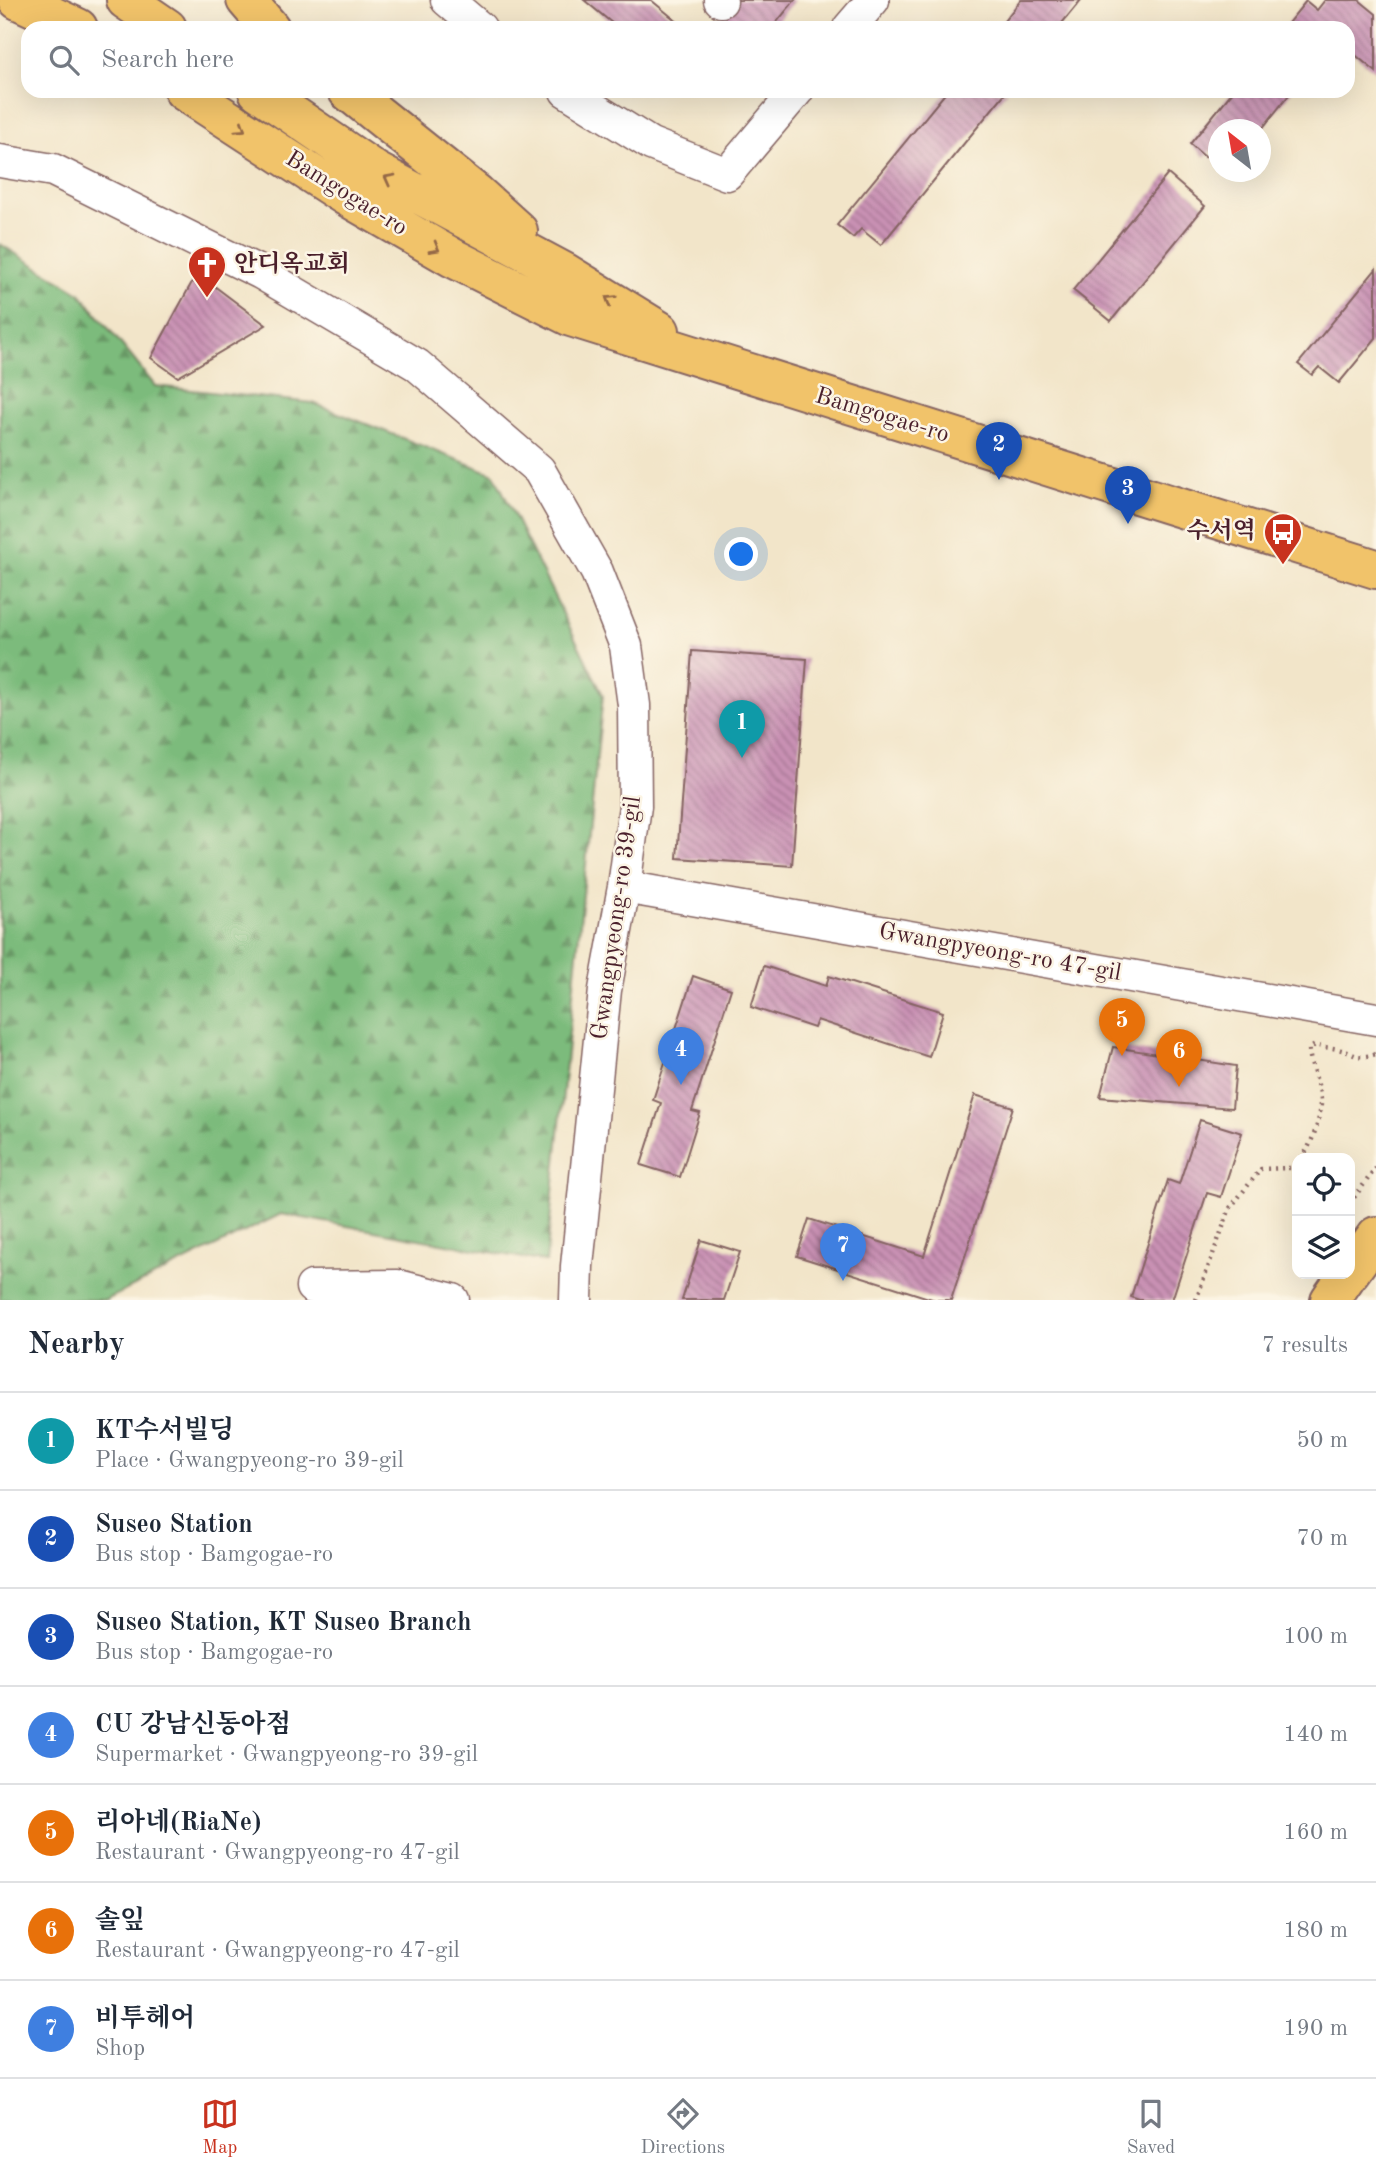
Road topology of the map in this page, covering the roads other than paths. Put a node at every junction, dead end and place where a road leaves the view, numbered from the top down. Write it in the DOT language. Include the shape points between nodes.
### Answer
graph roads {
  1 [pos="18,0"];
  2 [pos="44,0"];
  3 [pos="126,0"];
  4 [pos="246,0"];
  5 [pos="447,0"];
  6 [pos="873,0"];
  7 [pos="63,21"];
  8 [pos="77,21"];
  9 [pos="157,21"];
  10 [pos="264,21"];
  11 [pos="472,21"];
  12 [pos="855,21"];
  13 [pos="195,98"];
  14 [pos="268,98"];
  15 [pos="357,98"];
  16 [pos="577,98"];
  17 [pos="791,98"];
  18 [pos="0,161"];
  19 [pos="564,272"];
  20 [pos="709,362"];
  21 [pos="1376,569"];
  22 [pos="624,887"];
  23 [pos="1376,1019"];
  24 [pos="1376,1236"];
  25 [pos="1355,1265"];
  26 [pos="1345,1279"];
  27 [pos="312,1287"];
  28 [pos="453,1300"];
  29 [pos="576,1300"];
  30 [pos="1330,1300"];
  1 -- 7 [label="main road"];
  2 -- 8 [label="main road"];
  3 -- 9 [label="main road"];
  4 -- 10 [label="main road"];
  5 -- 11 [label="street"];
  6 -- 12 [label="street"];
  13 -- 20 [label="main road, Bamgogae-ro, one-way" via="344,195 453,258 571,317"];
  19 -- 14 [label="main road, Bamgogae-ro, one-way" via="375,171"];
  15 -- 19 [label="main road" via="477,194"];
  16 -- 17 [label="street" via="651,144 727,174"];
  18 -- 22 [label="street, Gwangpyeong-ro 39-gil" via="53,170 261,273 417,365 539,470 597,572 626,646 634,705 635,806"];
  20 -- 19 [label="main road, Bamgogae-ro, one-way"];
  20 -- 21 [label="main road, Bamgogae-ro"];
  22 -- 23 [label="street, Gwangpyeong-ro 47-gil"];
  22 -- 29 [label="street, Gwangpyeong-ro 39-gil" via="605,990"];
  24 -- 25 [label="main road"];
  26 -- 30 [label="main road"];
  27 -- 28 [label="street" via="398,1286"];
}
